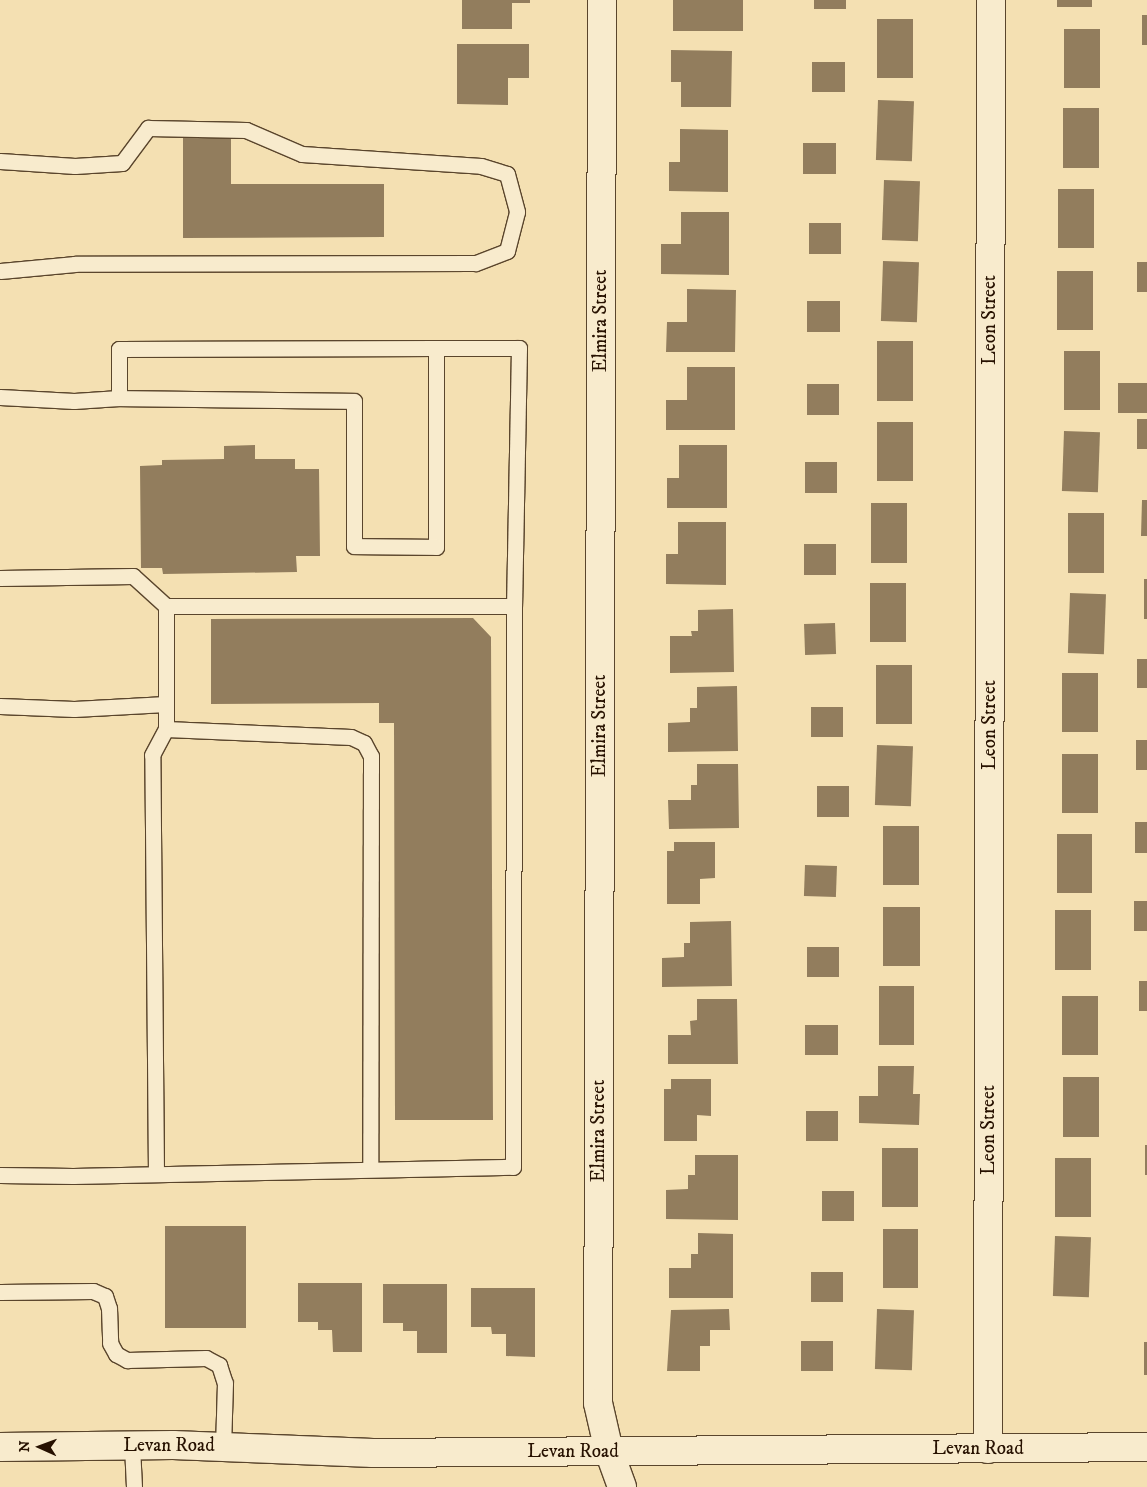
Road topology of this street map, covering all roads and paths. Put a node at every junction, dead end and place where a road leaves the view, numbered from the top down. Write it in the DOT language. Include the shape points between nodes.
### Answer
graph roads {
  1 [pos="602,0"];
  2 [pos="991,0"];
  3 [pos="0,161"];
  4 [pos="0,271"];
  5 [pos="436,348"];
  6 [pos="0,397"];
  7 [pos="118,398"];
  8 [pos="0,578"];
  9 [pos="166,606"];
  10 [pos="514,606"];
  11 [pos="166,704"];
  12 [pos="0,706"];
  13 [pos="166,730"];
  14 [pos="370,1169"];
  15 [pos="156,1173"];
  16 [pos="0,1175"];
  17 [pos="0,1292"];
  18 [pos="132,1446"];
  19 [pos="223,1447"];
  20 [pos="0,1448"];
  21 [pos="1147,1448"];
  22 [pos="988,1450"];
  23 [pos="609,1451"];
  24 [pos="134,1487"];
  25 [pos="622,1487"];
  1 -- 23 [label="street, Elmira Street" via="598,1403"];
  2 -- 22 [label="street, Leon Street"];
  3 -- 4 [label="lane" via="75,166 122,163 148,128 246,130 302,154 481,166 498,171 506,174 517,212 507,251 476,263 75,264"];
  5 -- 7 [label="lane" via="119,350"];
  5 -- 7 [label="lane" via="436,547 354,546 354,401"];
  5 -- 10 [label="lane" via="518,348"];
  6 -- 7 [label="lane" via="74,401"];
  8 -- 9 [label="lane" via="133,576"];
  9 -- 10 [label="lane"];
  9 -- 11 [label="lane"];
  10 -- 14 [label="lane" via="513,1167"];
  11 -- 12 [label="lane" via="74,709"];
  11 -- 13 [label="lane"];
  13 -- 14 [label="lane" via="351,737 364,743 371,756"];
  13 -- 15 [label="lane" via="152,755"];
  14 -- 15 [label="lane"];
  15 -- 16 [label="lane"];
  17 -- 19 [label="lane" via="93,1291 105,1296 109,1308 110,1343 116,1354 127,1360 206,1358 219,1365 225,1383"];
  18 -- 19 [label="street, Levan Road"];
  18 -- 20 [label="street, Levan Road"];
  18 -- 24 [label="lane"];
  19 -- 23 [label="street, Levan Road" via="373,1453"];
  21 -- 22 [label="street, Levan Road"];
  22 -- 23 [label="street, Levan Road"];
  23 -- 25 [label="street, Elmira Street"];
}
